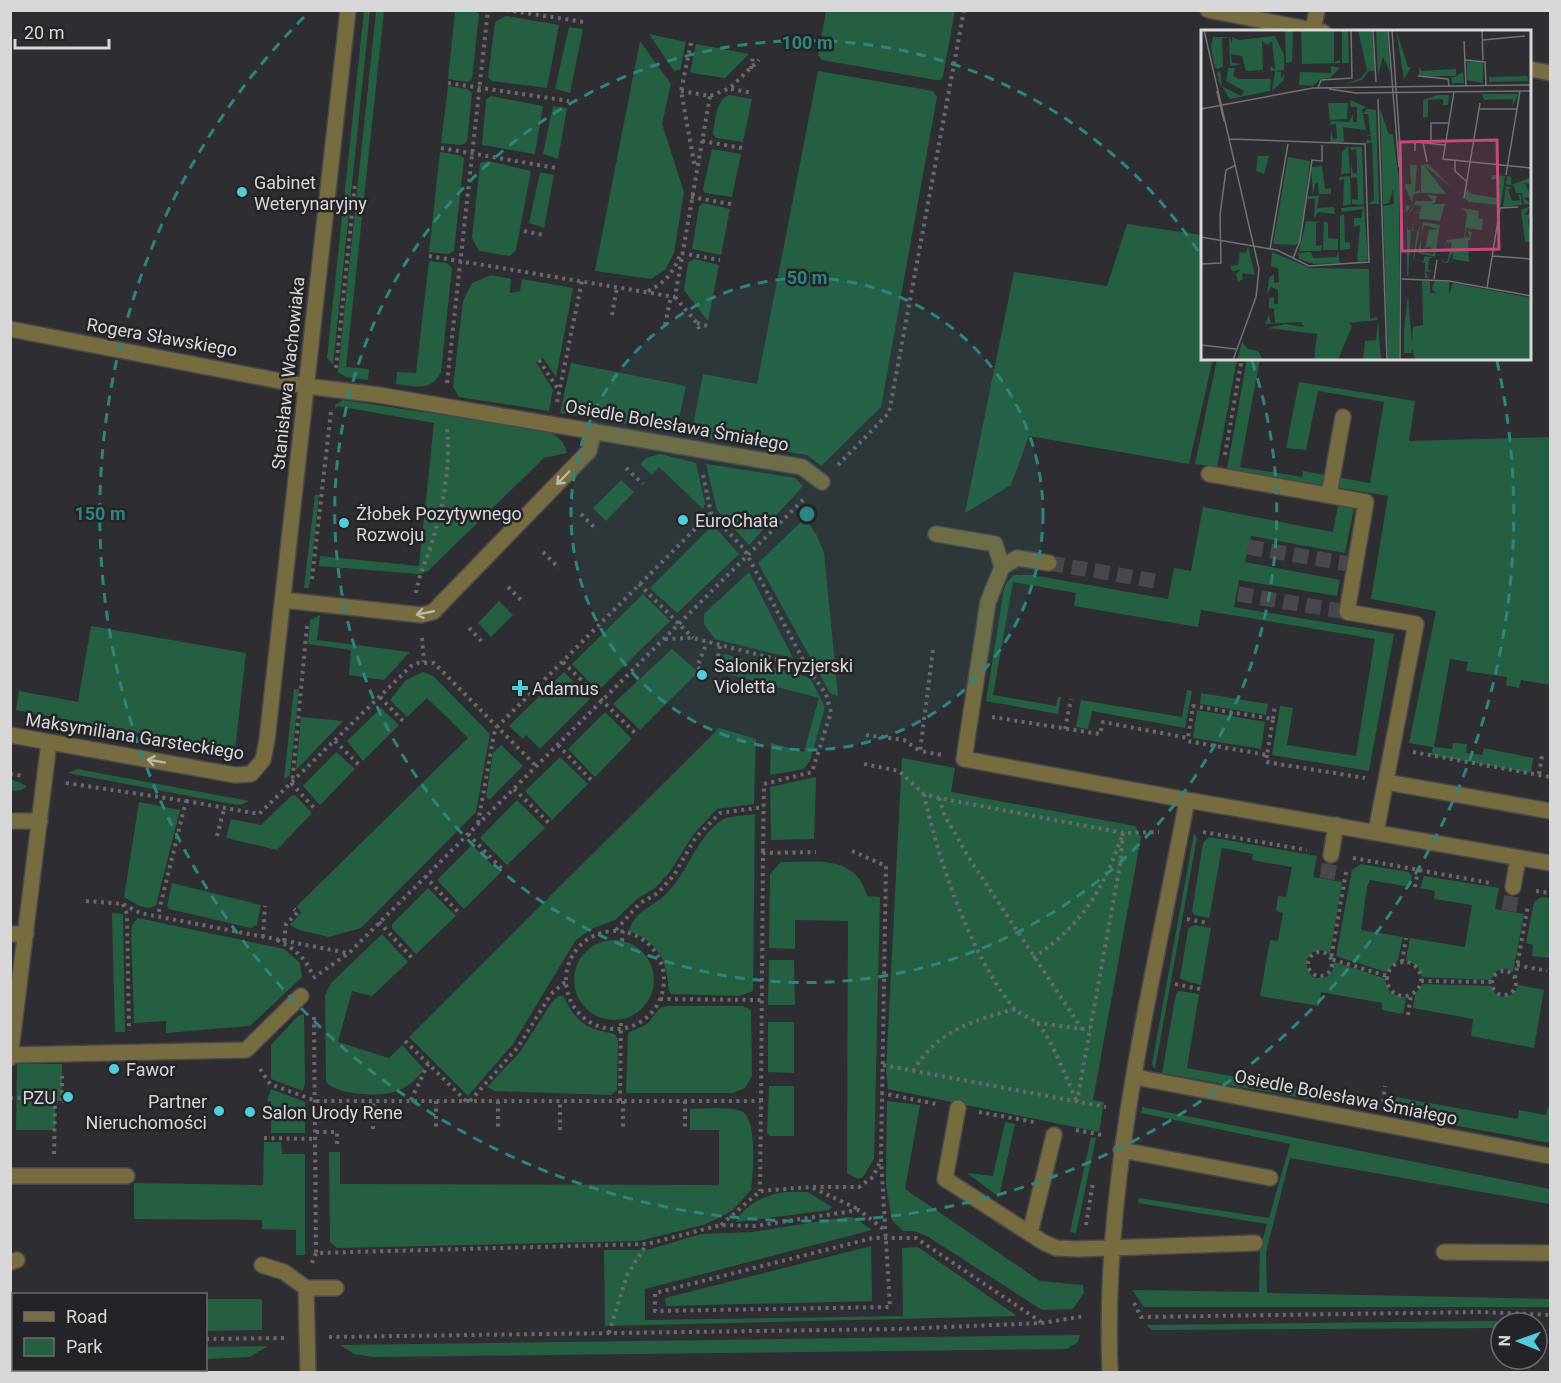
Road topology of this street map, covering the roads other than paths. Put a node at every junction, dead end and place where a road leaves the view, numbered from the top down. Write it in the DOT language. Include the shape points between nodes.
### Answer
graph roads {
  1 [pos="348,10"];
  2 [pos="1208,10"];
  3 [pos="1317,10"];
  4 [pos="1313,30"];
  5 [pos="1318,30"];
  6 [pos="1531,69"];
  7 [pos="1551,73"];
  8 [pos="10,329"];
  9 [pos="306,386"];
  10 [pos="1343,417"];
  11 [pos="594,431"];
  12 [pos="1215,475"];
  13 [pos="822,482"];
  14 [pos="1329,495"];
  15 [pos="936,534"];
  16 [pos="1049,563"];
  17 [pos="1002,567"];
  18 [pos="283,600"];
  19 [pos="10,735"];
  20 [pos="267,740"];
  21 [pos="49,742"];
  22 [pos="1386,782"];
  23 [pos="1187,800"];
  24 [pos="1551,811"];
  25 [pos="10,821"];
  26 [pos="40,821"];
  27 [pos="1336,825"];
  28 [pos="1376,831"];
  29 [pos="1331,855"];
  30 [pos="1518,858"];
  31 [pos="1551,863"];
  32 [pos="1513,887"];
  33 [pos="18,934"];
  34 [pos="307,993"];
  35 [pos="11,1056"];
  36 [pos="1135,1077"];
  37 [pos="958,1108"];
  38 [pos="1054,1135"];
  39 [pos="1123,1145"];
  40 [pos="1551,1156"];
  41 [pos="10,1176"];
  42 [pos="127,1176"];
  43 [pos="1270,1178"];
  44 [pos="1030,1233"];
  45 [pos="1255,1243"];
  46 [pos="1111,1249"];
  47 [pos="1444,1252"];
  48 [pos="1551,1253"];
  49 [pos="262,1265"];
  50 [pos="306,1288"];
  51 [pos="336,1288"];
  52 [pos="308,1372"];
  53 [pos="1110,1372"];
  1 -- 9 [label="street, Stanisława Wachowiaka"];
  2 -- 4 [label="street"];
  3 -- 5 [label="street"];
  6 -- 7 [label="street"];
  8 -- 9 [label="street, Rogera Sławskiego"];
  9 -- 11 [label="street, Osiedle Bolesława Śmiałego"];
  9 -- 18 [label="street, Stanisława Wachowiaka"];
  10 -- 14 [label="street"];
  11 -- 13 [label="street, Osiedle Bolesława Śmiałego" via="802,467"];
  11 -- 18 [label="street, one-way" via="589,451 433,612 421,615"];
  12 -- 14 [label="street"];
  14 -- 22 [label="street" via="1366,502 1347,612 1416,624"];
  15 -- 17 [label="street" via="995,544"];
  16 -- 17 [label="street" via="1017,558"];
  17 -- 23 [label="street" via="988,602 964,759"];
  18 -- 20 [label="street, Stanisława Wachowiaka"];
  19 -- 21 [label="street, Maksymiliana Garsteckiego"];
  20 -- 21 [label="street, Maksymiliana Garsteckiego, one-way" via="260,766 251,774 235,775"];
  21 -- 26 [label="street"];
  22 -- 24 [label="street"];
  22 -- 28 [label="street"];
  23 -- 27 [label="street"];
  23 -- 36 [label="street"];
  25 -- 26 [label="street"];
  26 -- 33 [label="street"];
  27 -- 28 [label="street"];
  27 -- 29 [label="street"];
  28 -- 30 [label="street"];
  30 -- 31 [label="street"];
  30 -- 32 [label="street"];
  33 -- 35 [label="street"];
  34 -- 35 [label="street" via="246,1050"];
  36 -- 39 [label="street"];
  36 -- 40 [label="street, Osiedle Bolesława Śmiałego"];
  37 -- 44 [label="street" via="945,1179"];
  38 -- 44 [label="street"];
  39 -- 43 [label="street"];
  39 -- 46 [label="street"];
  41 -- 42 [label="street"];
  44 -- 46 [label="street" via="1056,1248"];
  45 -- 46 [label="street"];
  46 -- 53 [label="street"];
  47 -- 48 [label="street"];
  49 -- 50 [label="street" via="284,1272"];
  50 -- 51 [label="street"];
  50 -- 52 [label="street"];
}
